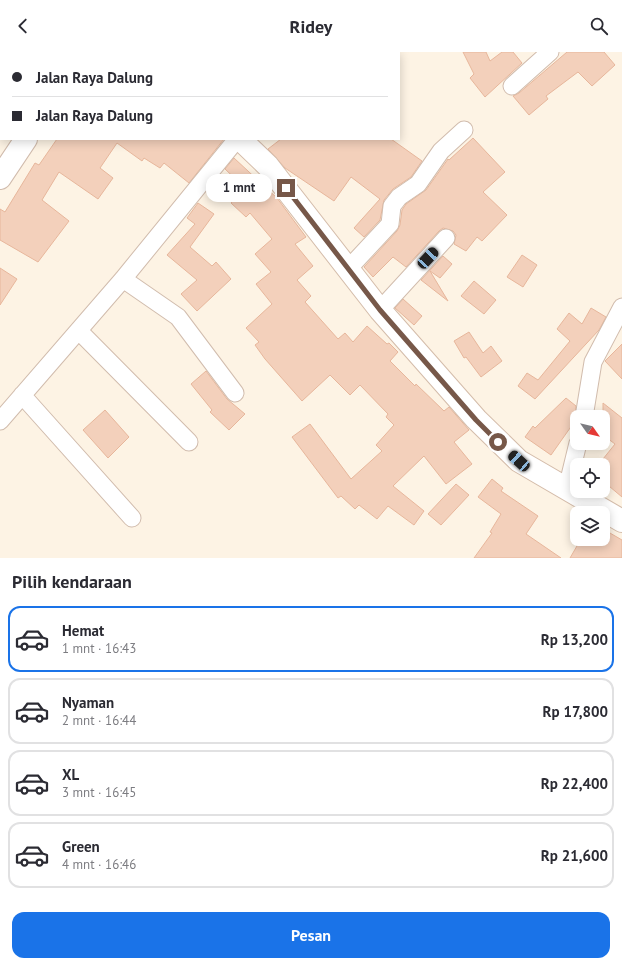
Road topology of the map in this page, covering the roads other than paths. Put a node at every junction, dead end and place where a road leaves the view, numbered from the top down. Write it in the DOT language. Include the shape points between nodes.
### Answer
graph roads {
  1 [pos="550,52"];
  2 [pos="512,86"];
  3 [pos="464,130"];
  4 [pos="25,140"];
  5 [pos="238,140"];
  6 [pos="240,140"];
  7 [pos="0,178"];
  8 [pos="446,238"];
  9 [pos="349,268"];
  10 [pos="124,279"];
  11 [pos="622,307"];
  12 [pos="380,310"];
  13 [pos="79,331"];
  14 [pos="235,392"];
  15 [pos="22,395"];
  16 [pos="585,410"];
  17 [pos="0,421"];
  18 [pos="189,442"];
  19 [pos="576,450"];
  20 [pos="563,486"];
  21 [pos="132,518"];
  22 [pos="622,521"];
  1 -- 2 [label="street"];
  3 -- 9 [label="street" via="441,151 418,184 399,197 392,206 390,224"];
  4 -- 7 [label="main road"];
  5 -- 10 [label="street"];
  6 -- 9 [label="main road" via="268,166"];
  8 -- 12 [label="street"];
  9 -- 12 [label="main road"];
  10 -- 13 [label="street"];
  10 -- 14 [label="street" via="178,318"];
  11 -- 16 [label="street" via="593,362"];
  12 -- 20 [label="main road" via="498,442 519,461"];
  13 -- 15 [label="street"];
  13 -- 18 [label="street"];
  15 -- 17 [label="street"];
  15 -- 21 [label="street"];
  19 -- 20 [label="street" via="570,476"];
  20 -- 22 [label="main road"];
}
